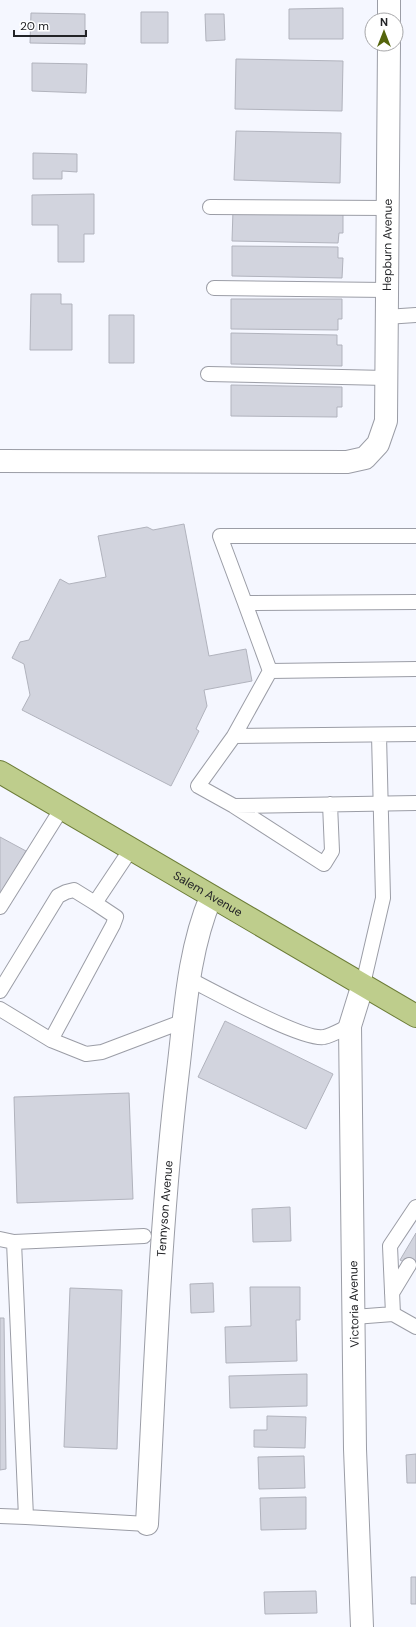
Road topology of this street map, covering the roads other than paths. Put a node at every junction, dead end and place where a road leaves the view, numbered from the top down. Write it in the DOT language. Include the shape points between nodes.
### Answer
graph roads {
  1 [pos="389,0"];
  2 [pos="389,12"];
  3 [pos="388,52"];
  4 [pos="210,206"];
  5 [pos="387,208"];
  6 [pos="214,288"];
  7 [pos="387,290"];
  8 [pos="416,315"];
  9 [pos="386,317"];
  10 [pos="208,374"];
  11 [pos="386,378"];
  12 [pos="0,461"];
  13 [pos="416,536"];
  14 [pos="416,602"];
  15 [pos="245,603"];
  16 [pos="416,669"];
  17 [pos="270,671"];
  18 [pos="379,734"];
  19 [pos="416,734"];
  20 [pos="234,736"];
  21 [pos="1,775"];
  22 [pos="381,803"];
  23 [pos="416,803"];
  24 [pos="330,804"];
  25 [pos="234,806"];
  26 [pos="62,808"];
  27 [pos="131,849"];
  28 [pos="211,897"];
  29 [pos="95,903"];
  30 [pos="0,907"];
  31 [pos="189,979"];
  32 [pos="363,984"];
  33 [pos="0,991"];
  34 [pos="0,1009"];
  35 [pos="416,1016"];
  36 [pos="184,1021"];
  37 [pos="350,1026"];
  38 [pos="51,1040"];
  39 [pos="416,1206"];
  40 [pos="144,1236"];
  41 [pos="0,1239"];
  42 [pos="14,1242"];
  43 [pos="409,1264"];
  44 [pos="392,1293"];
  45 [pos="393,1314"];
  46 [pos="354,1317"];
  47 [pos="416,1327"];
  48 [pos="0,1516"];
  49 [pos="26,1517"];
  50 [pos="147,1524"];
  51 [pos="362,1627"];
  1 -- 2 [label="street"];
  3 -- 5 [label="street, Hepburn Avenue"];
  4 -- 5 [label="lane"];
  5 -- 7 [label="street, Hepburn Avenue"];
  6 -- 7 [label="lane"];
  7 -- 9 [label="street, Hepburn Avenue"];
  8 -- 9 [label="lane"];
  9 -- 11 [label="street, Hepburn Avenue"];
  10 -- 11 [label="lane"];
  11 -- 12 [label="street, Hepburn Avenue" via="386,422 378,444 365,458 347,462"];
  13 -- 15 [label="lane" via="220,536"];
  14 -- 15 [label="lane"];
  15 -- 17 [label="lane"];
  16 -- 17 [label="lane"];
  17 -- 20 [label="lane"];
  18 -- 19 [label="lane"];
  18 -- 20 [label="lane"];
  18 -- 22 [label="lane"];
  20 -- 25 [label="lane" via="198,786"];
  21 -- 26 [label="main road, Salem Avenue"];
  22 -- 23 [label="lane"];
  22 -- 24 [label="lane"];
  22 -- 32 [label="lane" via="383,898"];
  24 -- 25 [label="lane"];
  24 -- 25 [label="lane" via="332,851 324,864"];
  26 -- 27 [label="main road, Salem Avenue"];
  26 -- 30 [label="lane"];
  27 -- 28 [label="main road, Salem Avenue"];
  27 -- 29 [label="lane"];
  28 -- 31 [label="street, Tennyson Avenue" via="202,919"];
  28 -- 32 [label="main road, Salem Avenue"];
  29 -- 33 [label="lane" via="74,890 58,896"];
  29 -- 38 [label="lane" via="116,916"];
  31 -- 36 [label="street, Tennyson Avenue"];
  31 -- 37 [label="lane" via="306,1035 324,1037"];
  32 -- 35 [label="main road, Salem Avenue"];
  32 -- 37 [label="street, Victoria Avenue"];
  34 -- 38 [label="lane"];
  36 -- 38 [label="lane" via="102,1052 86,1054"];
  36 -- 50 [label="street, Tennyson Avenue" via="161,1256"];
  37 -- 46 [label="street, Victoria Avenue"];
  39 -- 44 [label="lane" via="390,1246"];
  40 -- 42 [label="lane"];
  41 -- 42 [label="lane"];
  42 -- 49 [label="lane"];
  43 -- 44 [label="lane"];
  44 -- 45 [label="lane"];
  45 -- 46 [label="lane"];
  45 -- 47 [label="lane"];
  46 -- 51 [label="street, Victoria Avenue"];
  48 -- 49 [label="lane"];
  49 -- 50 [label="lane"];
}
